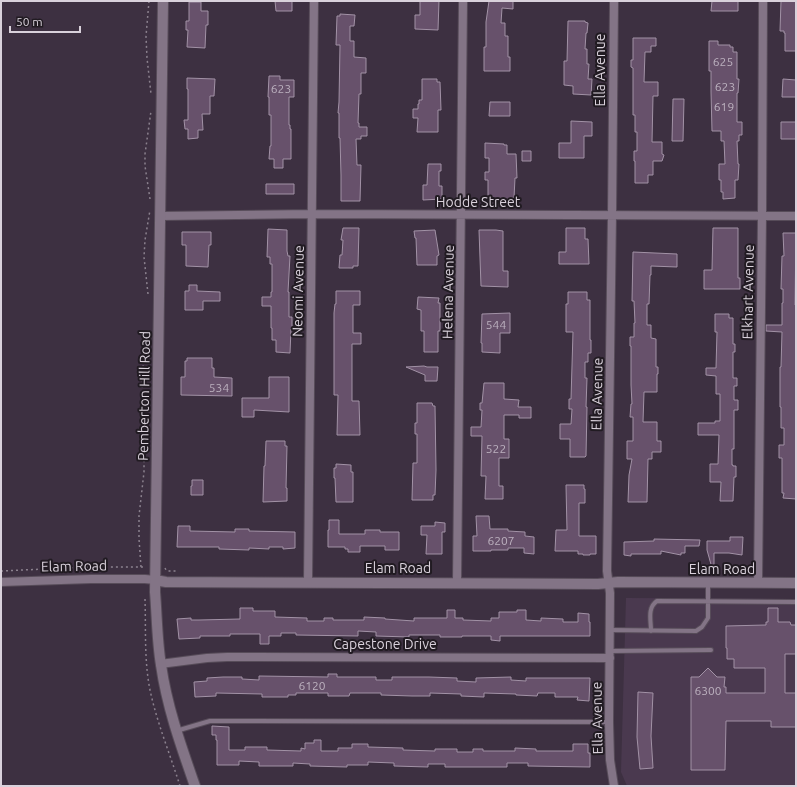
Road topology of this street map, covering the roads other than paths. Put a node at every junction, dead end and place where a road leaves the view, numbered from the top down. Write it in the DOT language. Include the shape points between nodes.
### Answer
graph roads {
  1 [pos="163,1"];
  2 [pos="314,1"];
  3 [pos="463,1"];
  4 [pos="614,1"];
  5 [pos="763,1"];
  6 [pos="312,214"];
  7 [pos="462,215"];
  8 [pos="612,215"];
  9 [pos="161,216"];
  10 [pos="762,216"];
  11 [pos="796,216"];
  12 [pos="155,580"];
  13 [pos="1,582"];
  14 [pos="308,582"];
  15 [pos="457,583"];
  16 [pos="608,583"];
  17 [pos="708,583"];
  18 [pos="758,583"];
  19 [pos="796,584"];
  20 [pos="708,602"];
  21 [pos="796,602"];
  22 [pos="610,630"];
  23 [pos="651,631"];
  24 [pos="711,650"];
  25 [pos="610,655"];
  26 [pos="160,664"];
  27 [pos="609,722"];
  28 [pos="176,731"];
  29 [pos="195,786"];
  30 [pos="614,786"];
  1 -- 9 [label="street, Pemberton Hill Road"];
  2 -- 6 [label="street, Neomi Avenue"];
  3 -- 7 [label="street, Helena Avenue"];
  4 -- 8 [label="street, Ella Avenue"];
  5 -- 10 [label="street, Elkhart Avenue"];
  6 -- 7 [label="street, Hodde Street"];
  6 -- 9 [label="street, Hodde Street"];
  6 -- 14 [label="street, Neomi Avenue"];
  7 -- 8 [label="street, Hodde Street"];
  7 -- 15 [label="street, Helena Avenue"];
  8 -- 10 [label="street, Hodde Street"];
  8 -- 16 [label="street, Ella Avenue"];
  9 -- 12 [label="street, Pemberton Hill Road"];
  10 -- 11 [label="street, Hodde Street"];
  10 -- 18 [label="street, Elkhart Avenue"];
  12 -- 13 [label="street, Elam Road"];
  12 -- 14 [label="street, Elam Road"];
  12 -- 26 [label="street, Pemberton Hill Road"];
  14 -- 15 [label="street, Elam Road"];
  15 -- 16 [label="street, Elam Road"];
  16 -- 17 [label="street, Elam Road"];
  16 -- 22 [label="street, Ella Avenue"];
  17 -- 18 [label="street, Elam Road"];
  17 -- 20 [label="lane"];
  18 -- 19 [label="street, Elam Road"];
  20 -- 21 [label="lane"];
  20 -- 23 [label="lane" via="708,618 696,631"];
  20 -- 23 [label="lane" via="657,601 652,604 650,610"];
  22 -- 23 [label="lane"];
  22 -- 25 [label="street, Ella Avenue"];
  24 -- 25 [label="lane"];
  25 -- 26 [label="street, Capestone Drive" via="227,657"];
  25 -- 27 [label="street, Ella Avenue"];
  26 -- 28 [label="street, Pemberton Hill Road"];
  27 -- 28 [label="lane" via="210,721"];
  27 -- 30 [label="street, Ella Avenue"];
  28 -- 29 [label="street, Pemberton Hill Road"];
}
